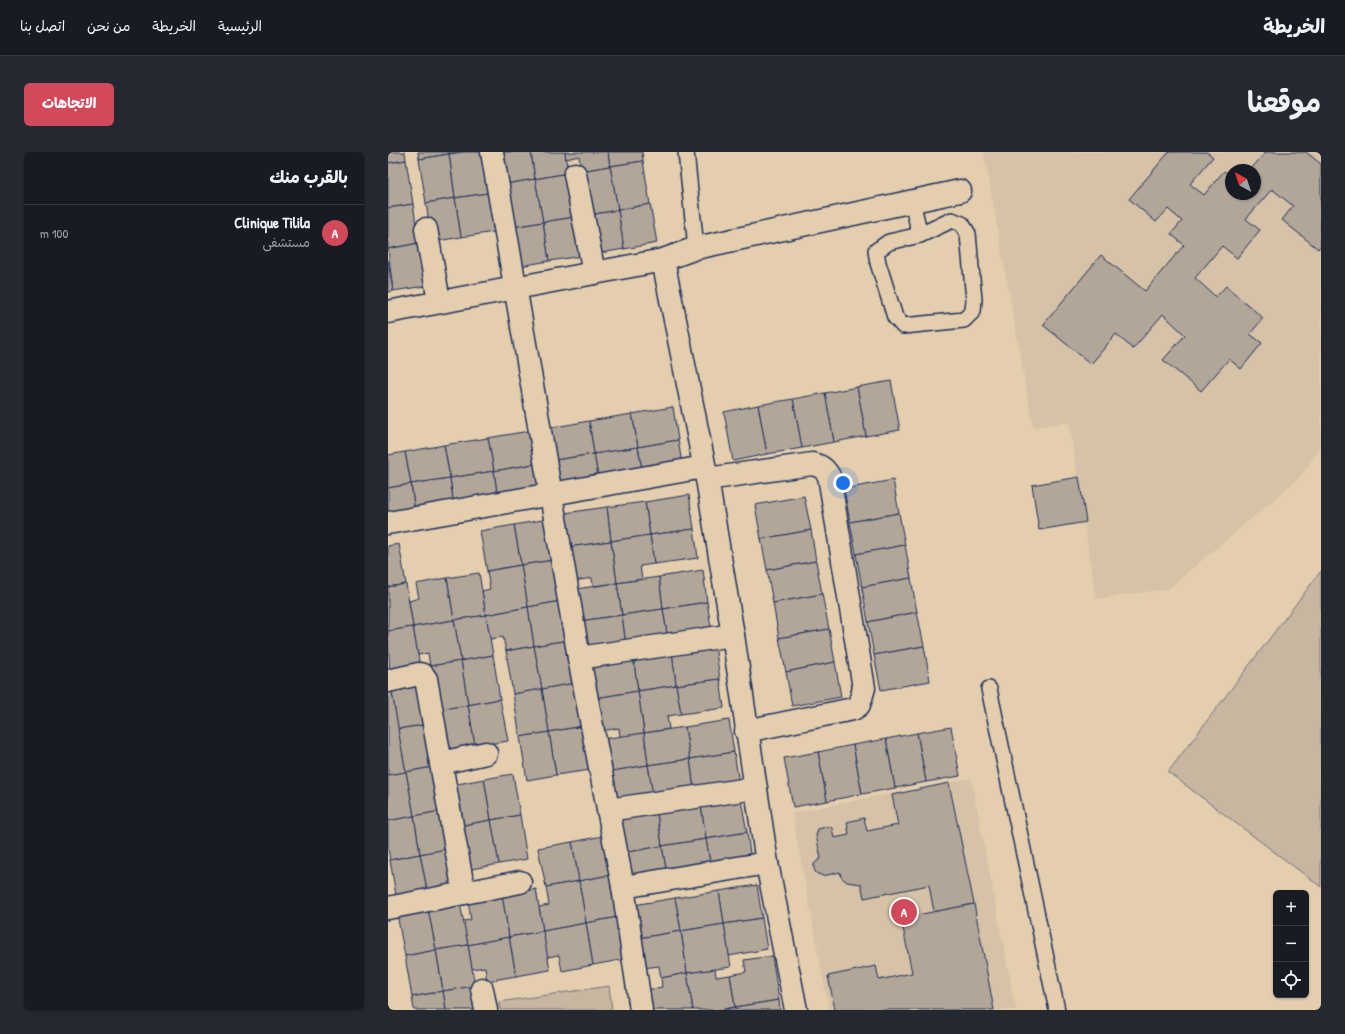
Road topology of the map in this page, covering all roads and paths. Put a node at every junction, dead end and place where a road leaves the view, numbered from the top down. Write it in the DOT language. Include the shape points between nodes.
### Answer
graph roads {
  1 [pos="492,152"];
  2 [pos="686,152"];
  3 [pos="575,174"];
  4 [pos="960,191"];
  5 [pos="912,201"];
  6 [pos="426,229"];
  7 [pos="920,235"];
  8 [pos="696,248"];
  9 [pos="663,260"];
  10 [pos="594,273"];
  11 [pos="515,288"];
  12 [pos="440,301"];
  13 [pos="388,312"];
  14 [pos="705,473"];
  15 [pos="551,495"];
  16 [pos="388,523"];
  17 [pos="733,635"];
  18 [pos="579,658"];
  19 [pos="388,680"];
  20 [pos="989,689"];
  21 [pos="746,731"];
  22 [pos="486,753"];
  23 [pos="441,763"];
  24 [pos="756,788"];
  25 [pos="608,810"];
  26 [pos="767,863"];
  27 [pos="520,882"];
  28 [pos="623,887"];
  29 [pos="464,892"];
  30 [pos="388,908"];
  31 [pos="641,1010"];
  32 [pos="796,1010"];
  33 [pos="1057,1010"];
  1 -- 11 [label="street"];
  2 -- 8 [label="lane"];
  3 -- 10 [label="street"];
  4 -- 5 [label="street"];
  5 -- 7 [label="lane"];
  5 -- 8 [label="street"];
  6 -- 12 [label="street"];
  7 -- 7 [label="lane" via="889,242 876,251 895,317 903,326 911,327 964,320 973,311 974,300 968,234 962,224 952,220"];
  8 -- 9 [label="street"];
  9 -- 10 [label="street"];
  9 -- 14 [label="street"];
  10 -- 11 [label="street"];
  11 -- 12 [label="street"];
  11 -- 15 [label="street"];
  12 -- 13 [label="street"];
  14 -- 15 [label="street"];
  14 -- 17 [label="street"];
  14 -- 21 [label="street" via="812,464 826,470 864,688 859,705 853,709"];
  15 -- 16 [label="street"];
  15 -- 18 [label="street"];
  17 -- 18 [label="street"];
  17 -- 21 [label="street"];
  18 -- 25 [label="street"];
  19 -- 23 [label="street" via="419,674 426,679"];
  20 -- 33 [label="lane"];
  21 -- 24 [label="street"];
  22 -- 23 [label="street"];
  23 -- 29 [label="street"];
  24 -- 25 [label="street"];
  24 -- 26 [label="street"];
  25 -- 28 [label="street"];
  26 -- 28 [label="street"];
  26 -- 32 [label="street"];
  27 -- 29 [label="street"];
  28 -- 31 [label="street"];
  29 -- 30 [label="street"];
}
